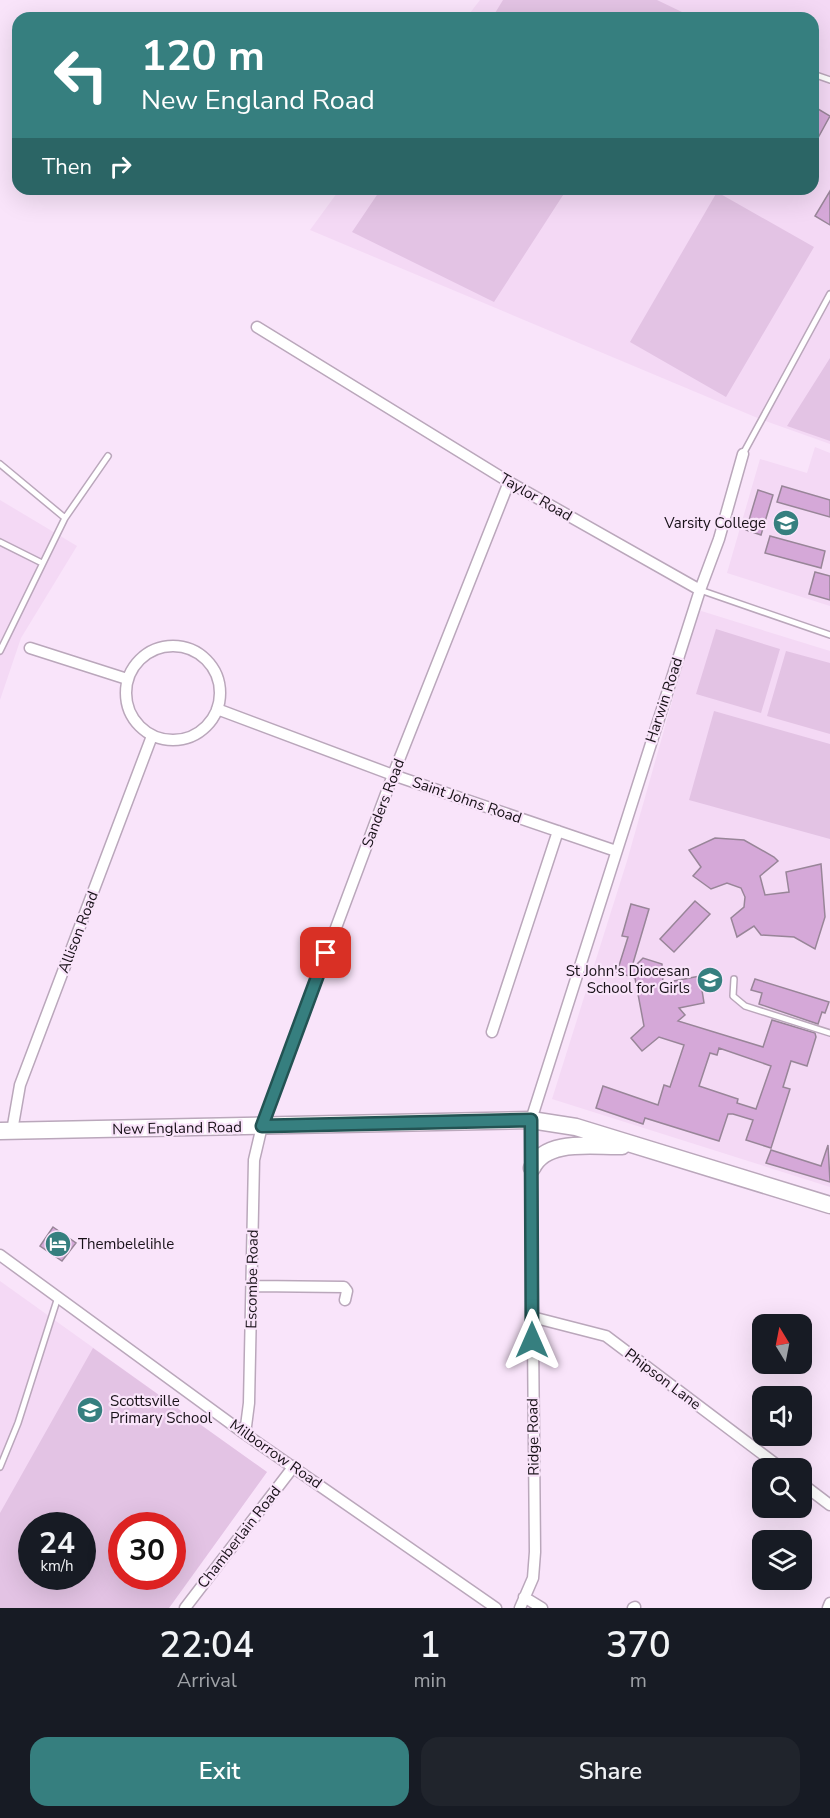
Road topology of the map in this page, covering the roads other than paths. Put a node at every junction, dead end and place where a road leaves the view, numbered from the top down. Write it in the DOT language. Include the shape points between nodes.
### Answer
graph roads {
  1 [pos="830,294"];
  2 [pos="257,327"];
  3 [pos="743,454"];
  4 [pos="108,456"];
  5 [pos="0,464"];
  6 [pos="509,482"];
  7 [pos="65,518"];
  8 [pos="0,543"];
  9 [pos="42,563"];
  10 [pos="700,590"];
  11 [pos="830,635"];
  12 [pos="30,648"];
  13 [pos="0,651"];
  14 [pos="127,679"];
  15 [pos="217,710"];
  16 [pos="152,736"];
  17 [pos="393,775"];
  18 [pos="558,831"];
  19 [pos="616,851"];
  20 [pos="734,979"];
  21 [pos="492,1032"];
  22 [pos="830,1033"];
  23 [pos="531,1120"];
  24 [pos="262,1126"];
  25 [pos="6,1131"];
  26 [pos="640,1146"];
  27 [pos="532,1168"];
  28 [pos="707,1168"];
  29 [pos="830,1205"];
  30 [pos="830,1215"];
  31 [pos="0,1255"];
  32 [pos="252,1286"];
  33 [pos="58,1297"];
  34 [pos="345,1300"];
  35 [pos="532,1317"];
  36 [pos="245,1434"];
  37 [pos="768,1458"];
  38 [pos="294,1466"];
  39 [pos="0,1467"];
  40 [pos="812,1492"];
  41 [pos="830,1505"];
  42 [pos="522,1603"];
  43 [pos="830,1603"];
  44 [pos="185,1608"];
  45 [pos="496,1608"];
  46 [pos="542,1608"];
  47 [pos="828,1608"];
  1 -- 3 [label="lane, Harwin Road"];
  2 -- 6 [label="street, Taylor Road"];
  3 -- 10 [label="street, Harwin Road"];
  4 -- 7 [label="lane"];
  5 -- 7 [label="lane"];
  6 -- 10 [label="street, Taylor Road"];
  6 -- 17 [label="street, Sanders Road"];
  7 -- 9 [label="lane"];
  8 -- 9 [label="lane"];
  9 -- 13 [label="lane"];
  10 -- 11 [label="lane, Taylor Road"];
  10 -- 19 [label="street, Harwin Road"];
  12 -- 14 [label="street"];
  14 -- 15 [label="street" via="144,655 173,645 188,648 212,666 220,695"];
  14 -- 16 [label="street" via="130,712 135,722"];
  15 -- 16 [label="street" via="206,726 190,737 171,740"];
  15 -- 17 [label="street, Saint Johns Road"];
  16 -- 25 [label="street, Allison Road"];
  17 -- 18 [label="street, Saint Johns Road"];
  17 -- 24 [label="street, Sanders Road"];
  18 -- 19 [label="street, Saint Johns Road"];
  18 -- 21 [label="street"];
  19 -- 23 [label="street, Harwin Road"];
  20 -- 22 [label="lane" via="733,996 745,1006"];
  23 -- 24 [label="street, New England Road"];
  23 -- 26 [label="street, New England Road" via="576,1127"];
  23 -- 27 [label="street, Ridge Road"];
  24 -- 25 [label="street, New England Road"];
  24 -- 32 [label="street, Escombe Road" via="254,1160"];
  26 -- 27 [label="street" via="549,1150"];
  26 -- 28 [label="street, New England Road"];
  27 -- 35 [label="street, Ridge Road"];
  28 -- 29 [label="street, New England Road"];
  28 -- 30 [label="street, New England Road"];
  31 -- 33 [label="street, Milborrow Road"];
  32 -- 34 [label="street" via="344,1287"];
  32 -- 36 [label="street, Escombe Road"];
  33 -- 36 [label="street, Milborrow Road"];
  33 -- 39 [label="lane"];
  35 -- 37 [label="street, Phipson Lane" via="606,1336"];
  35 -- 42 [label="street, Ridge Road" via="536,1552 533,1578"];
  36 -- 38 [label="street, Milborrow Road"];
  38 -- 44 [label="street, Chamberlain Road"];
  38 -- 45 [label="street, Milborrow Road"];
  40 -- 41 [label="street"];
  42 -- 46 [label="street"];
  43 -- 47 [label="street"];
}
